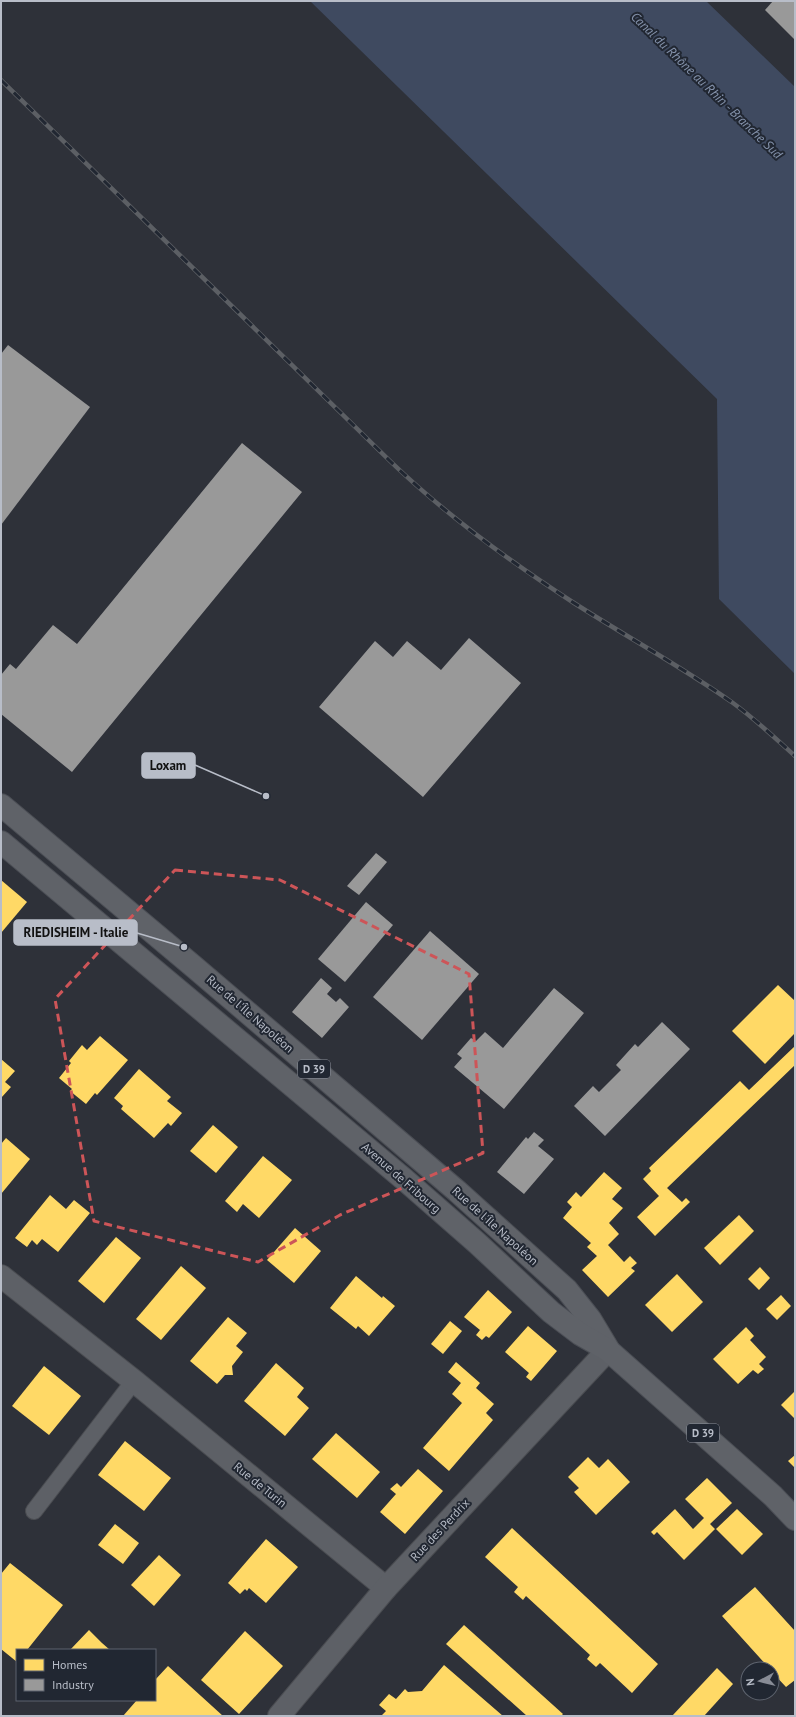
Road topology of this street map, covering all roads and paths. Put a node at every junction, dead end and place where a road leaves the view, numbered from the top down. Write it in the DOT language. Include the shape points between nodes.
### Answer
graph roads {
  1 [pos="1,805"];
  2 [pos="1,842"];
  3 [pos="1,1276"];
  4 [pos="608,1350"];
  5 [pos="134,1381"];
  6 [pos="34,1511"];
  7 [pos="795,1519"];
  8 [pos="386,1588"];
  9 [pos="279,1716"];
  1 -- 4 [label="main road, Rue de l'Île Napoléon / D 39" via="457,1191 567,1290 590,1318"];
  2 -- 4 [label="main road, Avenue de Fribourg / D 39" via="405,1180 551,1312 580,1334"];
  3 -- 5 [label="street, Rue de Turin"];
  4 -- 7 [label="main road, Avenue de Fribourg / D 39" via="768,1491"];
  4 -- 8 [label="street, Rue des Perdrix"];
  5 -- 6 [label="lane"];
  5 -- 8 [label="street, Rue de Turin"];
  8 -- 9 [label="street, Rue des Perdrix"];
}
